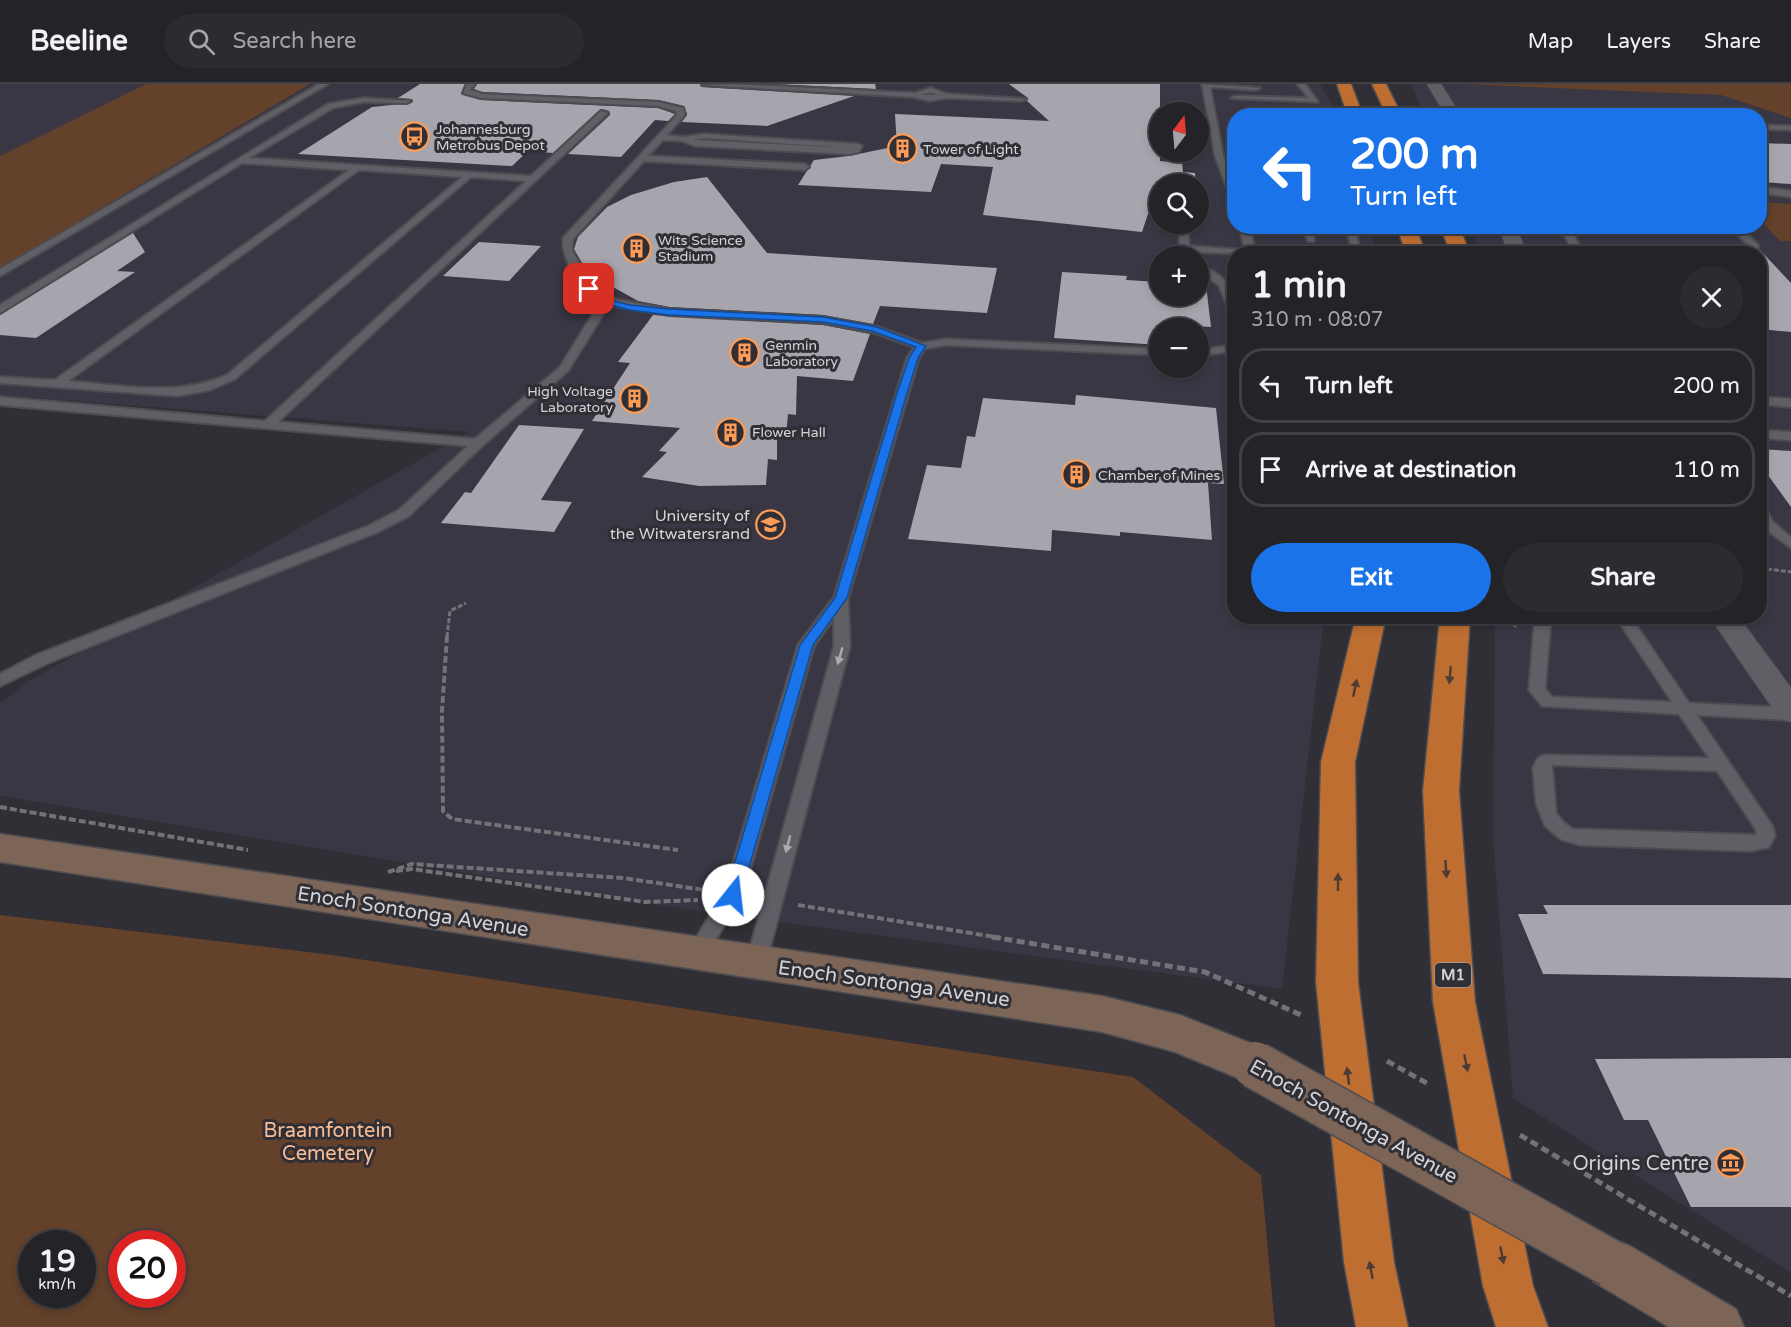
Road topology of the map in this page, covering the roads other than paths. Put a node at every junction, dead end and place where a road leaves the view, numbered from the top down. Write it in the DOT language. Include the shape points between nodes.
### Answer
graph roads {
  1 [pos="324,84"];
  2 [pos="471,84"];
  3 [pos="1300,84"];
  4 [pos="1344,84"];
  5 [pos="1378,84"];
  6 [pos="706,85"];
  7 [pos="1206,85"];
  8 [pos="1328,85"];
  9 [pos="932,87"];
  10 [pos="1263,89"];
  11 [pos="1275,90"];
  12 [pos="1433,90"];
  13 [pos="1309,92"];
  14 [pos="916,95"];
  15 [pos="946,96"];
  16 [pos="1235,98"];
  17 [pos="1022,99"];
  18 [pos="407,101"];
  19 [pos="1352,108"];
  20 [pos="1353,108"];
  21 [pos="1391,108"];
  22 [pos="1441,108"];
  23 [pos="1448,108"];
  24 [pos="604,113"];
  25 [pos="1767,127"];
  26 [pos="1791,128"];
  27 [pos="660,138"];
  28 [pos="684,139"];
  29 [pos="641,158"];
  30 [pos="240,160"];
  31 [pos="805,167"];
  32 [pos="357,168"];
  33 [pos="1227,170"];
  34 [pos="469,175"];
  35 [pos="535,179"];
  36 [pos="1767,191"];
  37 [pos="1767,195"];
  38 [pos="1791,195"];
  39 [pos="1310,234"];
  40 [pos="1352,234"];
  41 [pos="1741,234"];
  42 [pos="1311,239"];
  43 [pos="1356,246"];
  44 [pos="1754,246"];
  45 [pos="1209,253"];
  46 [pos="1227,253"];
  47 [pos="1209,272"];
  48 [pos="0,273"];
  49 [pos="1227,288"];
  50 [pos="606,302"];
  51 [pos="0,310"];
  52 [pos="921,346"];
  53 [pos="1227,349"];
  54 [pos="1149,351"];
  55 [pos="1209,351"];
  56 [pos="0,380"];
  57 [pos="57,384"];
  58 [pos="0,401"];
  59 [pos="1767,401"];
  60 [pos="1791,403"];
  61 [pos="267,425"];
  62 [pos="1767,434"];
  63 [pos="1791,436"];
  64 [pos="478,443"];
  65 [pos="1767,524"];
  66 [pos="1791,543"];
  67 [pos="841,598"];
  68 [pos="1369,624"];
  69 [pos="1469,624"];
  70 [pos="1542,624"];
  71 [pos="1627,624"];
  72 [pos="1729,624"];
  73 [pos="0,681"];
  74 [pos="1685,710"];
  75 [pos="1791,712"];
  76 [pos="1721,765"];
  77 [pos="0,848"];
  78 [pos="696,954"];
  79 [pos="756,963"];
  80 [pos="1382,1327"];
  81 [pos="1522,1327"];
  82 [pos="1718,1327"];
  1 -- 48 [label="lane"];
  2 -- 27 [label="lane" via="466,90 481,96 678,108 681,115"];
  3 -- 13 [label="lane"];
  4 -- 20 [label="highway"];
  5 -- 21 [label="highway"];
  6 -- 14 [label="lane"];
  7 -- 10 [label="lane"];
  7 -- 33 [label="lane"];
  8 -- 19 [label="highway"];
  9 -- 14 [label="lane"];
  9 -- 15 [label="lane"];
  11 -- 13 [label="lane"];
  12 -- 22 [label="street"];
  12 -- 23 [label="street"];
  13 -- 16 [label="lane" via="1316,100"];
  14 -- 15 [label="lane" via="930,99"];
  15 -- 17 [label="lane"];
  18 -- 30 [label="lane" via="364,100 331,106"];
  24 -- 35 [label="lane"];
  25 -- 26 [label="lane"];
  27 -- 28 [label="lane"];
  27 -- 29 [label="lane"];
  28 -- 28 [label="lane" via="695,144 849,152 858,146 704,136"];
  29 -- 31 [label="lane"];
  29 -- 50 [label="lane" via="566,243 589,289"];
  30 -- 32 [label="lane"];
  30 -- 51 [label="lane"];
  32 -- 34 [label="lane"];
  32 -- 57 [label="lane"];
  34 -- 35 [label="lane"];
  34 -- 57 [label="lane" via="231,377 206,388 177,392"];
  35 -- 61 [label="lane"];
  36 -- 38 [label="lane"];
  37 -- 38 [label="lane"];
  39 -- 42 [label="lane"];
  40 -- 43 [label="lane"];
  41 -- 44 [label="lane"];
  45 -- 46 [label="lane"];
  47 -- 49 [label="lane" via="1225,282"];
  50 -- 52 [label="lane" via="669,312 823,320 874,329"];
  50 -- 64 [label="lane" via="564,369"];
  52 -- 54 [label="lane" via="945,342"];
  52 -- 67 [label="lane" via="913,358"];
  53 -- 55 [label="lane"];
  56 -- 57 [label="lane"];
  58 -- 61 [label="lane"];
  59 -- 60 [label="lane"];
  61 -- 64 [label="lane"];
  62 -- 63 [label="lane"];
  64 -- 73 [label="lane" via="412,506 373,529 42,659"];
  65 -- 66 [label="lane"];
  67 -- 78 [label="lane" via="806,645 733,895"];
  67 -- 79 [label="lane, one-way" via="842,646"];
  80 -- 68 [label="highway, one-way" via="1369,1262 1337,982 1338,762"];
  69 -- 81 [label="highway, M1, one-way" via="1441,791 1454,1002 1508,1286"];
  70 -- 74 [label="lane" via="1537,690 1548,702"];
  71 -- 74 [label="lane"];
  72 -- 75 [label="street"];
  74 -- 75 [label="lane"];
  74 -- 76 [label="lane"];
  76 -- 76 [label="lane" via="1764,827 1766,836 1762,842 1580,838 1552,826 1547,815 1542,768 1550,759"];
  77 -- 78 [label="main road, Enoch Sontonga Avenue"];
  78 -- 79 [label="main road, Enoch Sontonga Avenue"];
  79 -- 82 [label="main road, Enoch Sontonga Avenue, bridge" via="1102,1014 1180,1034 1255,1065"];
}
